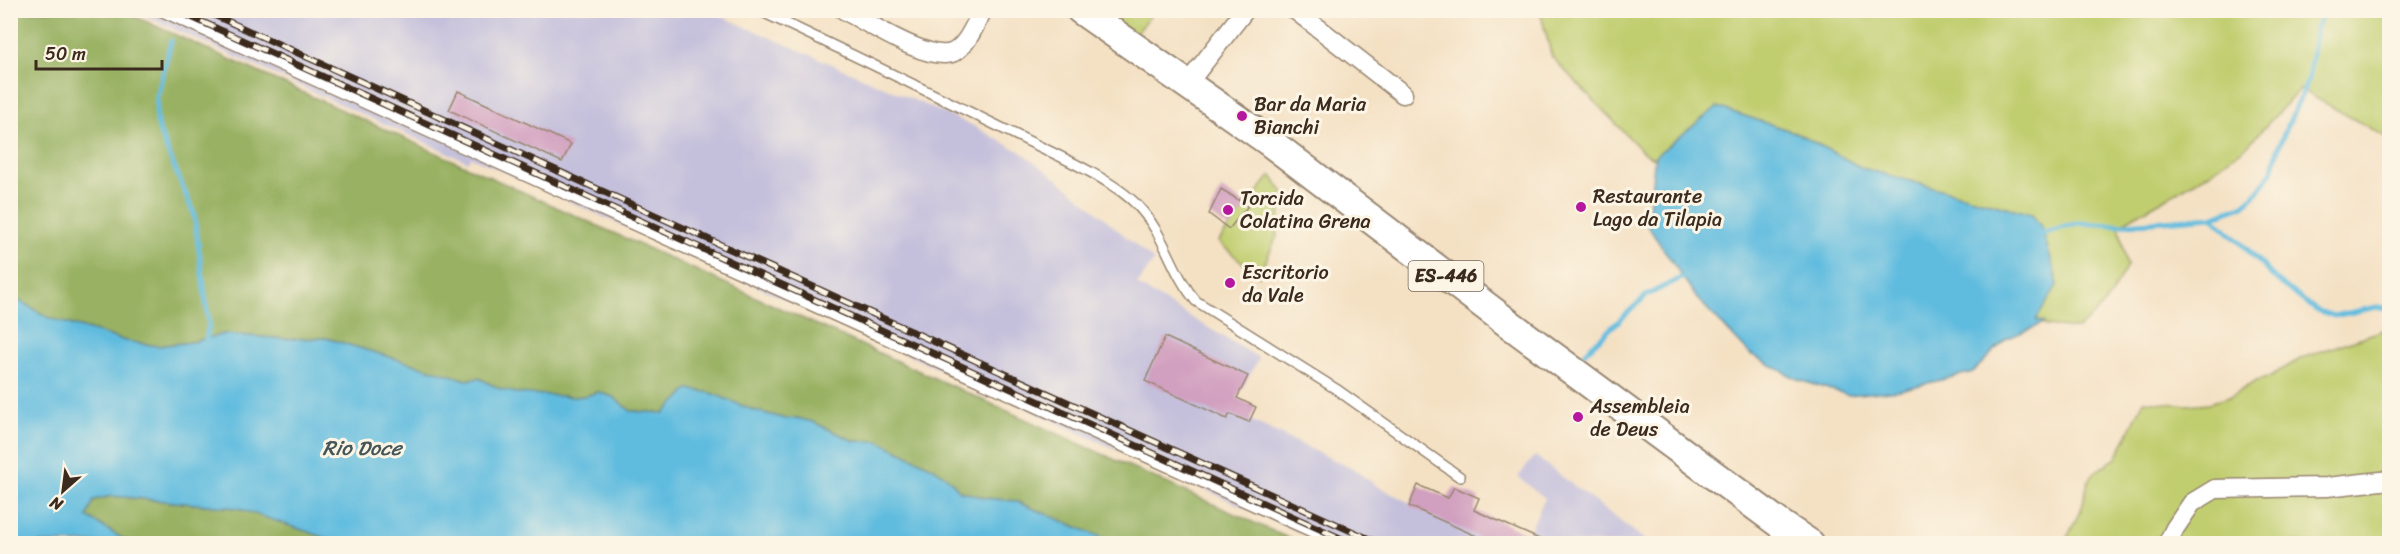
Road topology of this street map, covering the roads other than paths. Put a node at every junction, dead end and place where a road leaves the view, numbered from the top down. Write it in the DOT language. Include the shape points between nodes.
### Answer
graph roads {
  1 [pos="158,10"];
  2 [pos="758,10"];
  3 [pos="844,10"];
  4 [pos="983,10"];
  5 [pos="1081,10"];
  6 [pos="1245,10"];
  7 [pos="1295,10"];
  8 [pos="1188,83"];
  9 [pos="1403,94"];
  10 [pos="1460,477"];
  11 [pos="2390,480"];
  12 [pos="1338,543"];
  13 [pos="1810,543"];
  14 [pos="2167,543"];
  1 -- 12 [label="lane"];
  2 -- 10 [label="lane" via="1097,176 1136,204 1156,228 1186,290 1196,301 1336,389"];
  3 -- 4 [label="street" via="931,54 947,54 964,44"];
  5 -- 8 [label="main road, ES-446"];
  6 -- 8 [label="street"];
  7 -- 9 [label="street"];
  8 -- 13 [label="main road, ES-446" via="1526,337"];
  11 -- 14 [label="street" via="2327,487 2215,489 2192,503"];
}
